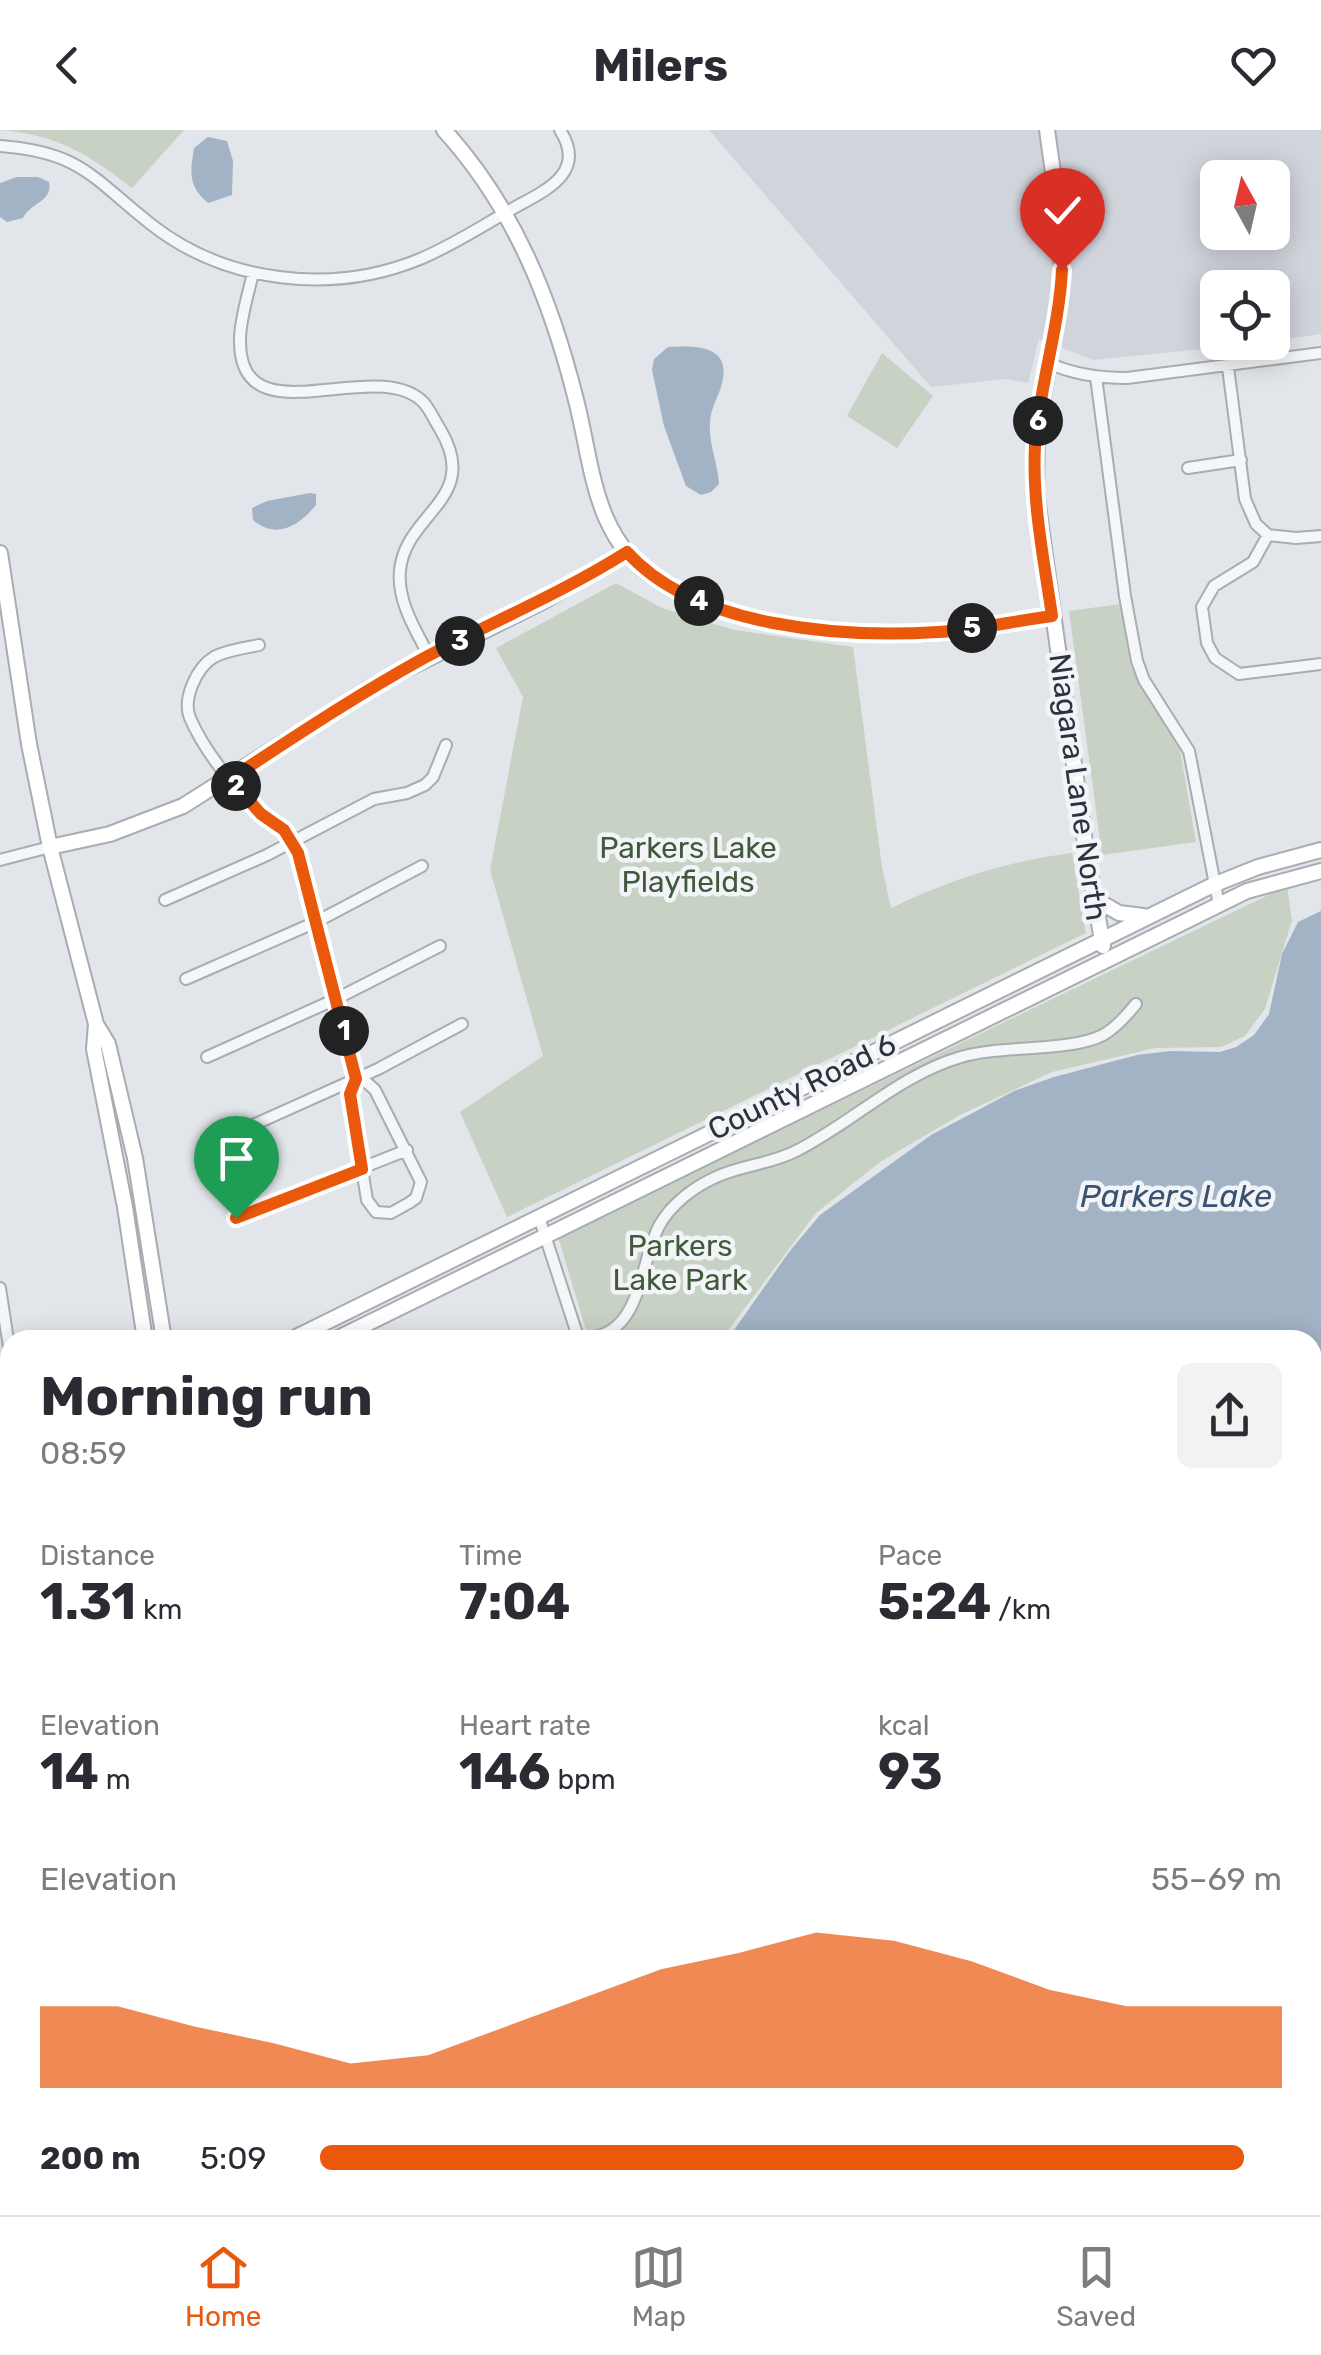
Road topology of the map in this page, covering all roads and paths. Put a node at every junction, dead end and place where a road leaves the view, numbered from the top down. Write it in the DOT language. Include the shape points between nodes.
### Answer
graph roads {
  1 [pos="444,130"];
  2 [pos="560,130"];
  3 [pos="1047,130"];
  4 [pos="0,146"];
  5 [pos="505,213"];
  6 [pos="253,273"];
  7 [pos="1321,354"];
  8 [pos="1050,363"];
  9 [pos="1228,367"];
  10 [pos="1096,377"];
  11 [pos="1241,460"];
  12 [pos="1188,468"];
  13 [pos="1268,535"];
  14 [pos="1321,536"];
  15 [pos="627,552"];
  16 [pos="0,553"];
  17 [pos="1052,616"];
  18 [pos="259,645"];
  19 [pos="429,656"];
  20 [pos="1321,664"];
  21 [pos="446,745"];
  22 [pos="230,779"];
  23 [pos="292,841"];
  24 [pos="50,846"];
  25 [pos="1321,850"];
  26 [pos="0,860"];
  27 [pos="422,866"];
  28 [pos="1321,870"];
  29 [pos="1213,885"];
  30 [pos="1093,898"];
  31 [pos="165,900"];
  32 [pos="1218,905"];
  33 [pos="1148,916"];
  34 [pos="316,922"];
  35 [pos="1101,939"];
  36 [pos="440,946"];
  37 [pos="1108,958"];
  38 [pos="186,979"];
  39 [pos="336,1000"];
  40 [pos="1136,1004"];
  41 [pos="96,1024"];
  42 [pos="462,1024"];
  43 [pos="207,1057"];
  44 [pos="356,1079"];
  45 [pos="222,1139"];
  46 [pos="407,1150"];
  47 [pos="362,1169"];
  48 [pos="539,1217"];
  49 [pos="236,1218"];
  50 [pos="546,1236"];
  51 [pos="0,1288"];
  52 [pos="6,1330"];
  53 [pos="143,1330"];
  54 [pos="164,1330"];
  55 [pos="310,1330"];
  56 [pos="354,1330"];
  57 [pos="575,1330"];
  58 [pos="609,1330"];
  1 -- 5 [label="main road"];
  2 -- 5 [label="street" via="570,156 562,175"];
  3 -- 8 [label="main road" via="1062,258"];
  4 -- 6 [label="street" via="73,163 171,238"];
  5 -- 6 [label="street" via="388,270 325,280"];
  5 -- 15 [label="main road" via="554,318 599,497"];
  6 -- 19 [label="street" via="240,351 261,385 286,394 394,387 424,404 449,445 449,490 409,542 400,569 401,593"];
  7 -- 9 [label="street"];
  8 -- 10 [label="street"];
  8 -- 17 [label="main road, Niagara Lane North" via="1034,466"];
  9 -- 10 [label="street"];
  9 -- 11 [label="street"];
  10 -- 29 [label="street" via="1137,661 1189,751"];
  11 -- 12 [label="street"];
  11 -- 13 [label="street" via="1250,514"];
  13 -- 14 [label="street"];
  13 -- 20 [label="street" via="1252,562 1206,596 1207,642 1215,658 1239,674"];
  15 -- 17 [label="main road" via="679,593 804,627 938,632"];
  15 -- 19 [label="main road"];
  16 -- 24 [label="main road"];
  17 -- 30 [label="main road, Niagara Lane North"];
  18 -- 22 [label="street" via="215,656 189,696 190,717"];
  19 -- 22 [label="main road"];
  21 -- 23 [label="street" via="425,785 374,798"];
  22 -- 23 [label="street"];
  22 -- 24 [label="main road" via="147,822"];
  23 -- 31 [label="street"];
  23 -- 34 [label="street"];
  24 -- 26 [label="street"];
  24 -- 41 [label="main road"];
  25 -- 29 [label="main road, County Road 6"];
  27 -- 34 [label="street"];
  28 -- 32 [label="main road, County Road 6"];
  29 -- 32 [label="street"];
  29 -- 33 [label="main road, County Road 6"];
  30 -- 33 [label="main road" via="1118,914"];
  30 -- 35 [label="main road, Niagara Lane North"];
  32 -- 37 [label="main road, County Road 6"];
  33 -- 35 [label="main road, County Road 6"];
  34 -- 38 [label="street"];
  34 -- 39 [label="street"];
  35 -- 37 [label="main road, Niagara Lane North"];
  35 -- 48 [label="main road, County Road 6"];
  36 -- 39 [label="street"];
  37 -- 50 [label="main road, County Road 6"];
  39 -- 43 [label="street"];
  39 -- 44 [label="street"];
  40 -- 58 [label="street" via="1094,1038 991,1050 935,1066 794,1152 694,1188 660,1224 635,1302"];
  41 -- 53 [label="main road" via="94,1049"];
  41 -- 54 [label="main road" via="108,1044 135,1158"];
  42 -- 44 [label="street"];
  44 -- 45 [label="street"];
  44 -- 46 [label="street" via="370,1084"];
  44 -- 47 [label="street" via="350,1094"];
  46 -- 47 [label="street"];
  46 -- 47 [label="street" via="421,1182 416,1198 391,1212 376,1212 367,1200"];
  47 -- 49 [label="street"];
  48 -- 50 [label="street"];
  48 -- 55 [label="main road, County Road 6"];
  50 -- 56 [label="main road, County Road 6"];
  50 -- 57 [label="street"];
  51 -- 52 [label="street"];
}
